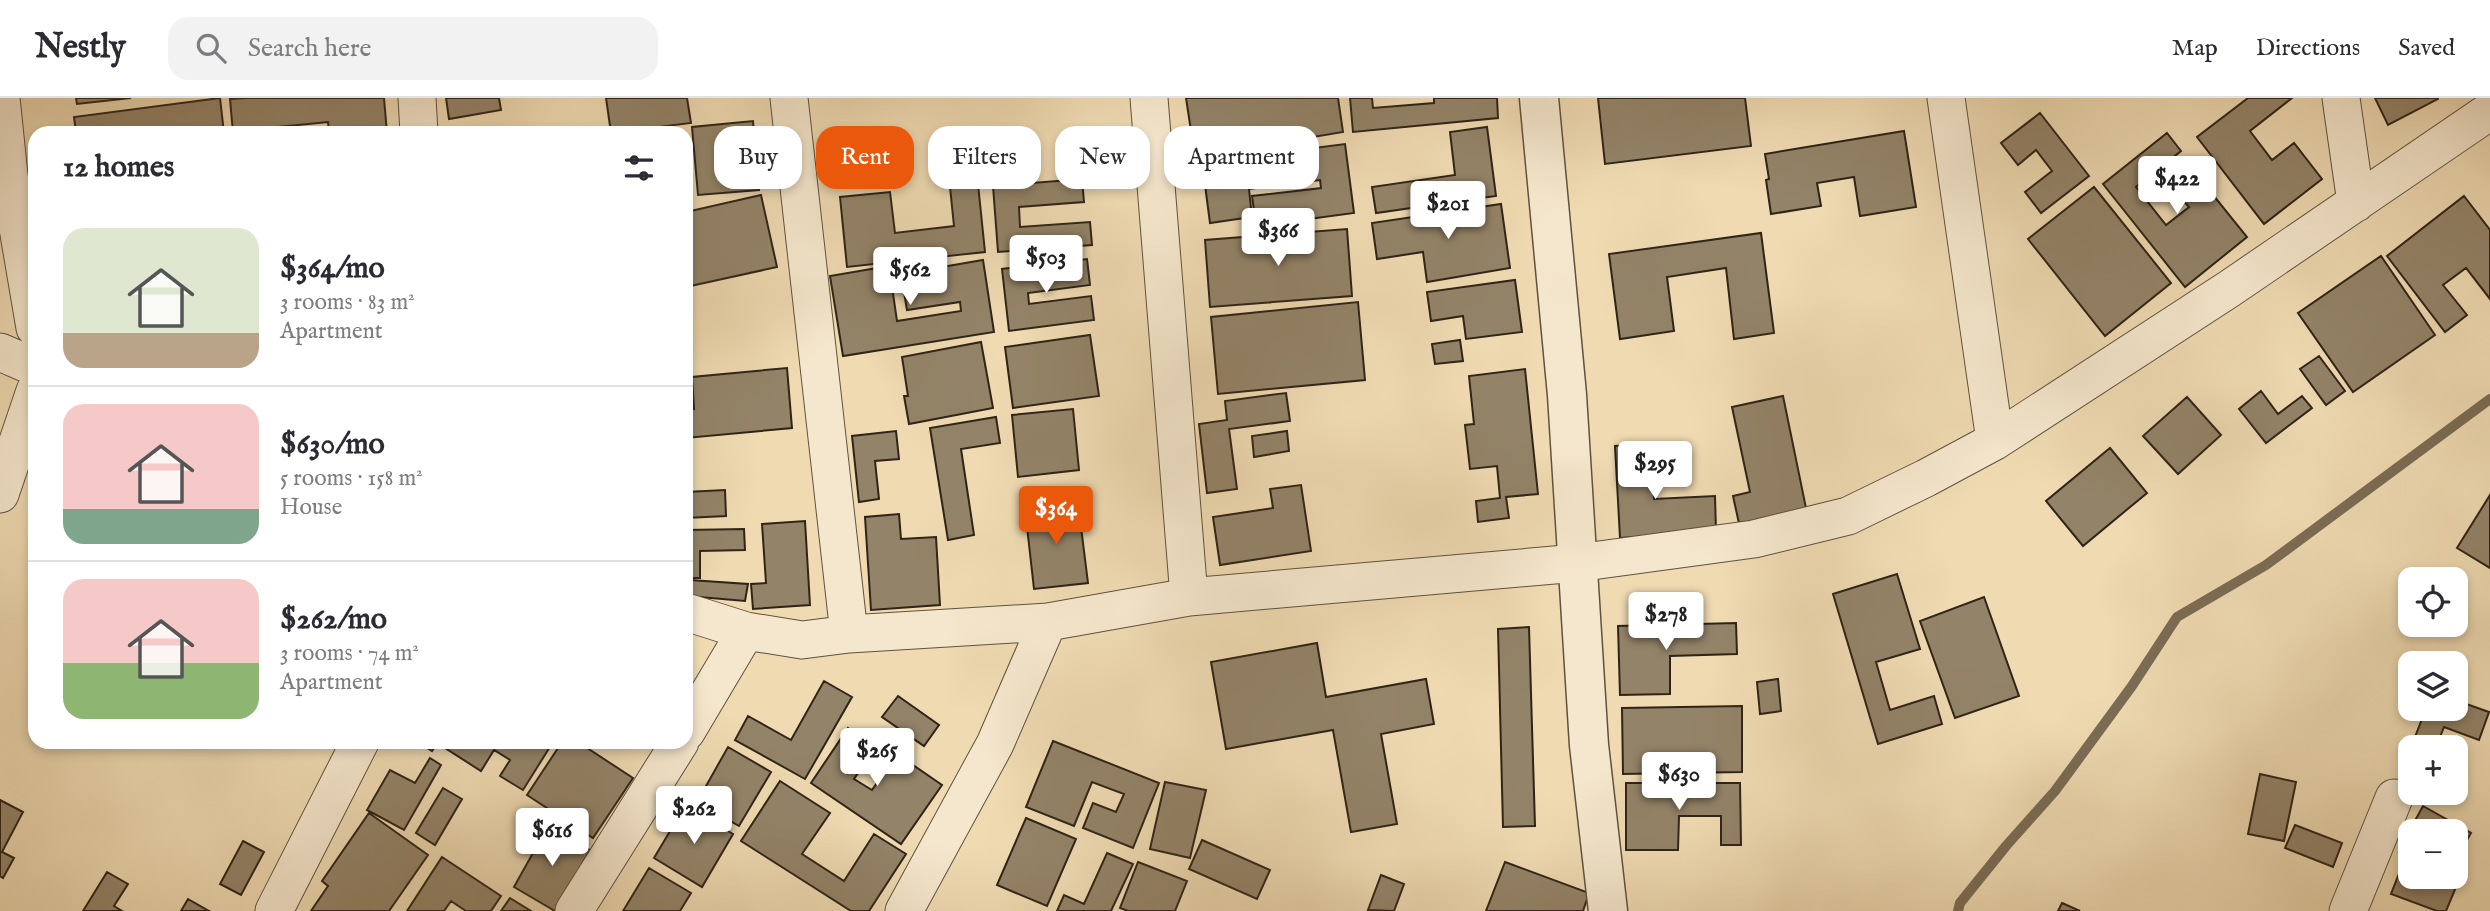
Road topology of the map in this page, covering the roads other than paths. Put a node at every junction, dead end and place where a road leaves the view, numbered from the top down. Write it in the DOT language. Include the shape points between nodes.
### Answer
graph roads {
  1 [pos="1,98"];
  2 [pos="416,98"];
  3 [pos="789,98"];
  4 [pos="1149,98"];
  5 [pos="1539,98"];
  6 [pos="1946,98"];
  7 [pos="2341,98"];
  8 [pos="2490,111"];
  9 [pos="418,126"];
  10 [pos="2356,202"];
  11 [pos="28,287"];
  12 [pos="0,352"];
  13 [pos="28,364"];
  14 [pos="28,412"];
  15 [pos="1995,441"];
  16 [pos="0,494"];
  17 [pos="1577,563"];
  18 [pos="1189,597"];
  19 [pos="693,614"];
  20 [pos="1048,622"];
  21 [pos="746,631"];
  22 [pos="849,635"];
  23 [pos="693,720"];
  24 [pos="356,749"];
  25 [pos="676,749"];
  26 [pos="2394,798"];
  27 [pos="274,911"];
  28 [pos="574,911"];
  29 [pos="904,911"];
  30 [pos="1608,911"];
  31 [pos="2348,911"];
  1 -- 11 [label="street"];
  2 -- 9 [label="street"];
  3 -- 22 [label="street"];
  4 -- 18 [label="street"];
  5 -- 17 [label="street" via="1567,395"];
  6 -- 15 [label="street"];
  7 -- 10 [label="street"];
  8 -- 10 [label="street"];
  10 -- 15 [label="street"];
  12 -- 13 [label="street"];
  14 -- 16 [label="street"];
  15 -- 17 [label="street" via="1848,516 1754,539"];
  17 -- 18 [label="street"];
  17 -- 30 [label="street" via="1589,745"];
  18 -- 20 [label="street"];
  19 -- 21 [label="street"];
  20 -- 22 [label="street"];
  20 -- 29 [label="street" via="995,744"];
  21 -- 22 [label="street" via="802,640"];
  21 -- 23 [label="street"];
  24 -- 27 [label="street"];
  25 -- 28 [label="street"];
  26 -- 31 [label="street"];
}
